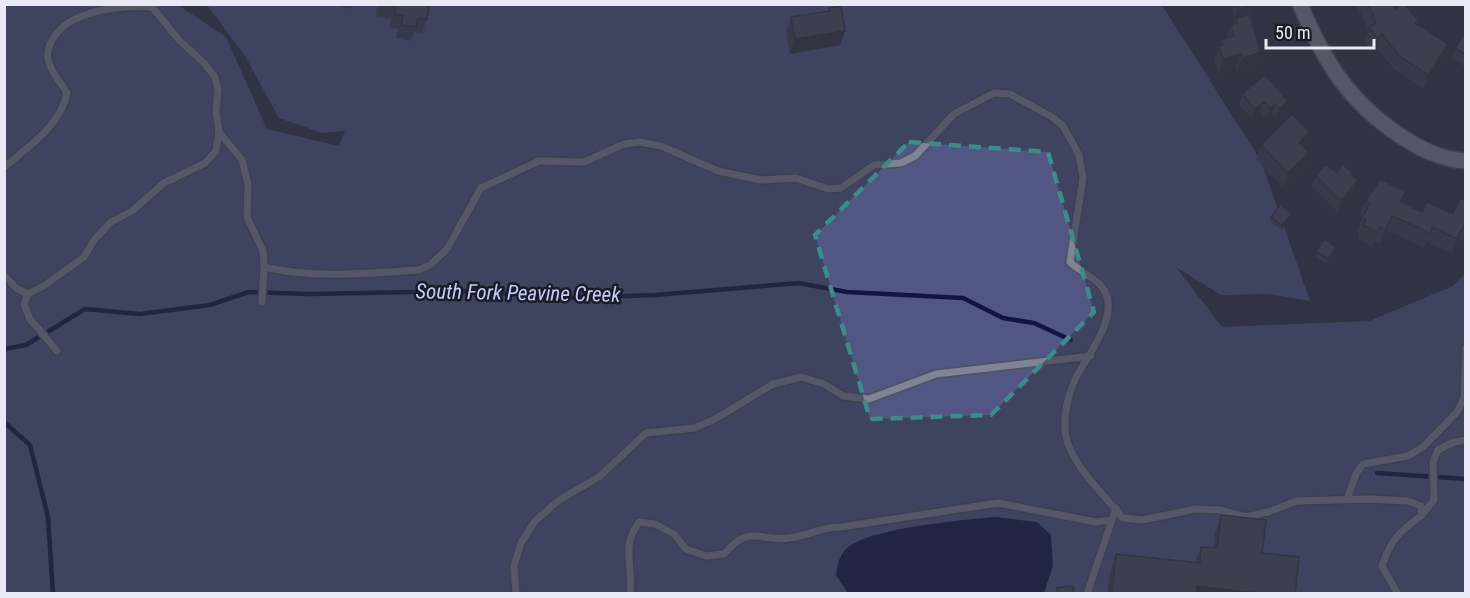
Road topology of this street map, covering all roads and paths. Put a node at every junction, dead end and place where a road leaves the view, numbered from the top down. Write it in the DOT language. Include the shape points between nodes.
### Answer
graph roads {
  1 [pos="1300,4"];
  2 [pos="219,132"];
  3 [pos="1466,161"];
  4 [pos="4,167"];
  5 [pos="264,267"];
  6 [pos="4,275"];
  7 [pos="28,294"];
  8 [pos="262,302"];
  9 [pos="1466,348"];
  10 [pos="57,351"];
  11 [pos="1091,356"];
  12 [pos="1466,440"];
  13 [pos="1347,500"];
  14 [pos="1116,508"];
  15 [pos="1422,515"];
  16 [pos="1112,520"];
  17 [pos="516,594"];
  18 [pos="630,594"];
  19 [pos="1088,594"];
  20 [pos="1398,594"];
  1 -- 3 [label="street" via="1338,78 1364,109 1424,151"];
  2 -- 4 [label="lane" via="219,89 215,77 152,7 130,5 86,13 57,35 48,52 50,68 67,93 64,110"];
  2 -- 5 [label="lane" via="242,160 248,184 247,217 263,251"];
  2 -- 7 [label="lane" via="216,151 205,163 164,183 132,211 111,222 84,257"];
  5 -- 8 [label="lane"];
  5 -- 11 [label="lane" via="318,275 419,270 447,249 481,188 539,161 584,162 624,144 661,146 718,171 761,180 796,178 828,189 841,188 874,165 901,163 915,156 954,114 975,102 994,93 1010,94 1064,126 1079,155 1083,178 1070,262 1102,287 1108,304"];
  6 -- 7 [label="lane"];
  7 -- 10 [label="lane" via="24,304 30,319"];
  9 -- 13 [label="lane" via="1464,398 1457,412 1424,446 1408,456 1363,464"];
  11 -- 14 [label="lane" via="1069,396 1066,439 1076,461"];
  11 -- 17 [label="lane" via="936,374 869,399 843,396 824,384 801,378 773,384 694,428 646,433 600,476 558,501 535,522 521,543 514,566"];
  12 -- 15 [label="lane" via="1438,450 1433,462 1434,500"];
  13 -- 14 [label="lane" via="1297,501 1246,517 1195,509 1143,520 1124,518"];
  13 -- 15 [label="lane" via="1408,501 1421,506"];
  14 -- 16 [label="lane"];
  15 -- 20 [label="lane" via="1389,544 1382,566"];
  16 -- 18 [label="lane" via="1088,521 998,503 822,527 787,539 754,534 735,541 724,554 706,556 686,549 674,534 655,524 639,522 629,536"];
  16 -- 19 [label="lane"];
}
